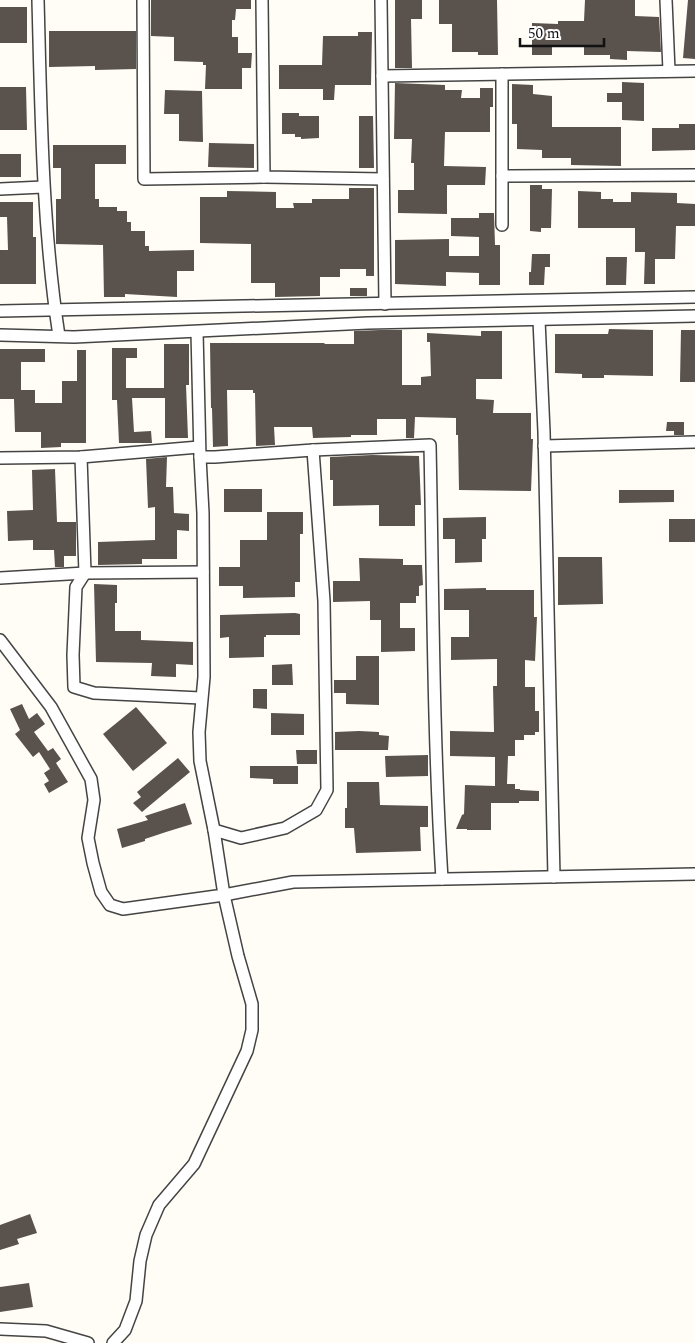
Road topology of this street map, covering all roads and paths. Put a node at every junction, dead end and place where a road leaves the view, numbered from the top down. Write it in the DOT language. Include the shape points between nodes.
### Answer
graph roads {
  1 [pos="38,0"];
  2 [pos="143,0"];
  3 [pos="262,0"];
  4 [pos="381,0"];
  5 [pos="666,0"];
  6 [pos="669,71"];
  7 [pos="695,71"];
  8 [pos="502,74"];
  9 [pos="382,76"];
  10 [pos="695,175"];
  11 [pos="502,176"];
  12 [pos="264,177"];
  13 [pos="383,179"];
  14 [pos="43,188"];
  15 [pos="0,189"];
  16 [pos="502,224"];
  17 [pos="695,297"];
  18 [pos="391,303"];
  19 [pos="55,310"];
  20 [pos="0,311"];
  21 [pos="695,316"];
  22 [pos="540,320"];
  23 [pos="400,322"];
  24 [pos="197,332"];
  25 [pos="0,335"];
  26 [pos="59,336"];
  27 [pos="695,442"];
  28 [pos="544,446"];
  29 [pos="313,450"];
  30 [pos="200,452"];
  31 [pos="81,457"];
  32 [pos="0,458"];
  33 [pos="203,572"];
  34 [pos="85,573"];
  35 [pos="0,578"];
  36 [pos="0,640"];
  37 [pos="201,698"];
  38 [pos="214,830"];
  39 [pos="695,874"];
  40 [pos="554,877"];
  41 [pos="442,879"];
  42 [pos="224,895"];
  43 [pos="0,1329"];
  44 [pos="88,1343"];
  45 [pos="113,1343"];
  1 -- 14 [label="street"];
  2 -- 12 [label="street" via="144,179"];
  3 -- 12 [label="street"];
  4 -- 9 [label="street"];
  5 -- 6 [label="street"];
  6 -- 7 [label="street"];
  6 -- 8 [label="street"];
  8 -- 9 [label="street"];
  8 -- 11 [label="street"];
  9 -- 13 [label="street"];
  10 -- 11 [label="street"];
  11 -- 16 [label="street"];
  12 -- 13 [label="street"];
  13 -- 18 [label="street"];
  14 -- 15 [label="street"];
  14 -- 19 [label="street"];
  17 -- 18 [label="street"];
  18 -- 19 [label="street"];
  18 -- 23 [label="street"];
  19 -- 20 [label="street"];
  19 -- 26 [label="street"];
  21 -- 22 [label="street"];
  22 -- 23 [label="street"];
  22 -- 28 [label="street"];
  23 -- 24 [label="street"];
  24 -- 26 [label="street"];
  24 -- 30 [label="street"];
  25 -- 26 [label="street"];
  27 -- 28 [label="street"];
  28 -- 40 [label="street"];
  29 -- 30 [label="street" via="215,457"];
  29 -- 38 [label="street" via="324,601 327,790 316,810 285,828 240,838"];
  29 -- 41 [label="street" via="430,445 435,718"];
  30 -- 31 [label="street"];
  30 -- 33 [label="street"];
  31 -- 32 [label="street"];
  31 -- 34 [label="street"];
  33 -- 34 [label="street"];
  33 -- 37 [label="street" via="204,677"];
  34 -- 35 [label="street"];
  34 -- 37 [label="street" via="76,587 74,687 94,694"];
  36 -- 42 [label="street" via="51,707 91,779 94,800 88,838 101,892 110,905 122,909"];
  37 -- 38 [label="street" via="200,761"];
  38 -- 42 [label="street"];
  39 -- 40 [label="street"];
  40 -- 41 [label="street"];
  41 -- 42 [label="street" via="293,882"];
  42 -- 45 [label="street" via="252,1004 252,1030 247,1050 194,1164 159,1205 144,1244 136,1301 125,1330"];
  43 -- 44 [label="street" via="46,1332"];
}
